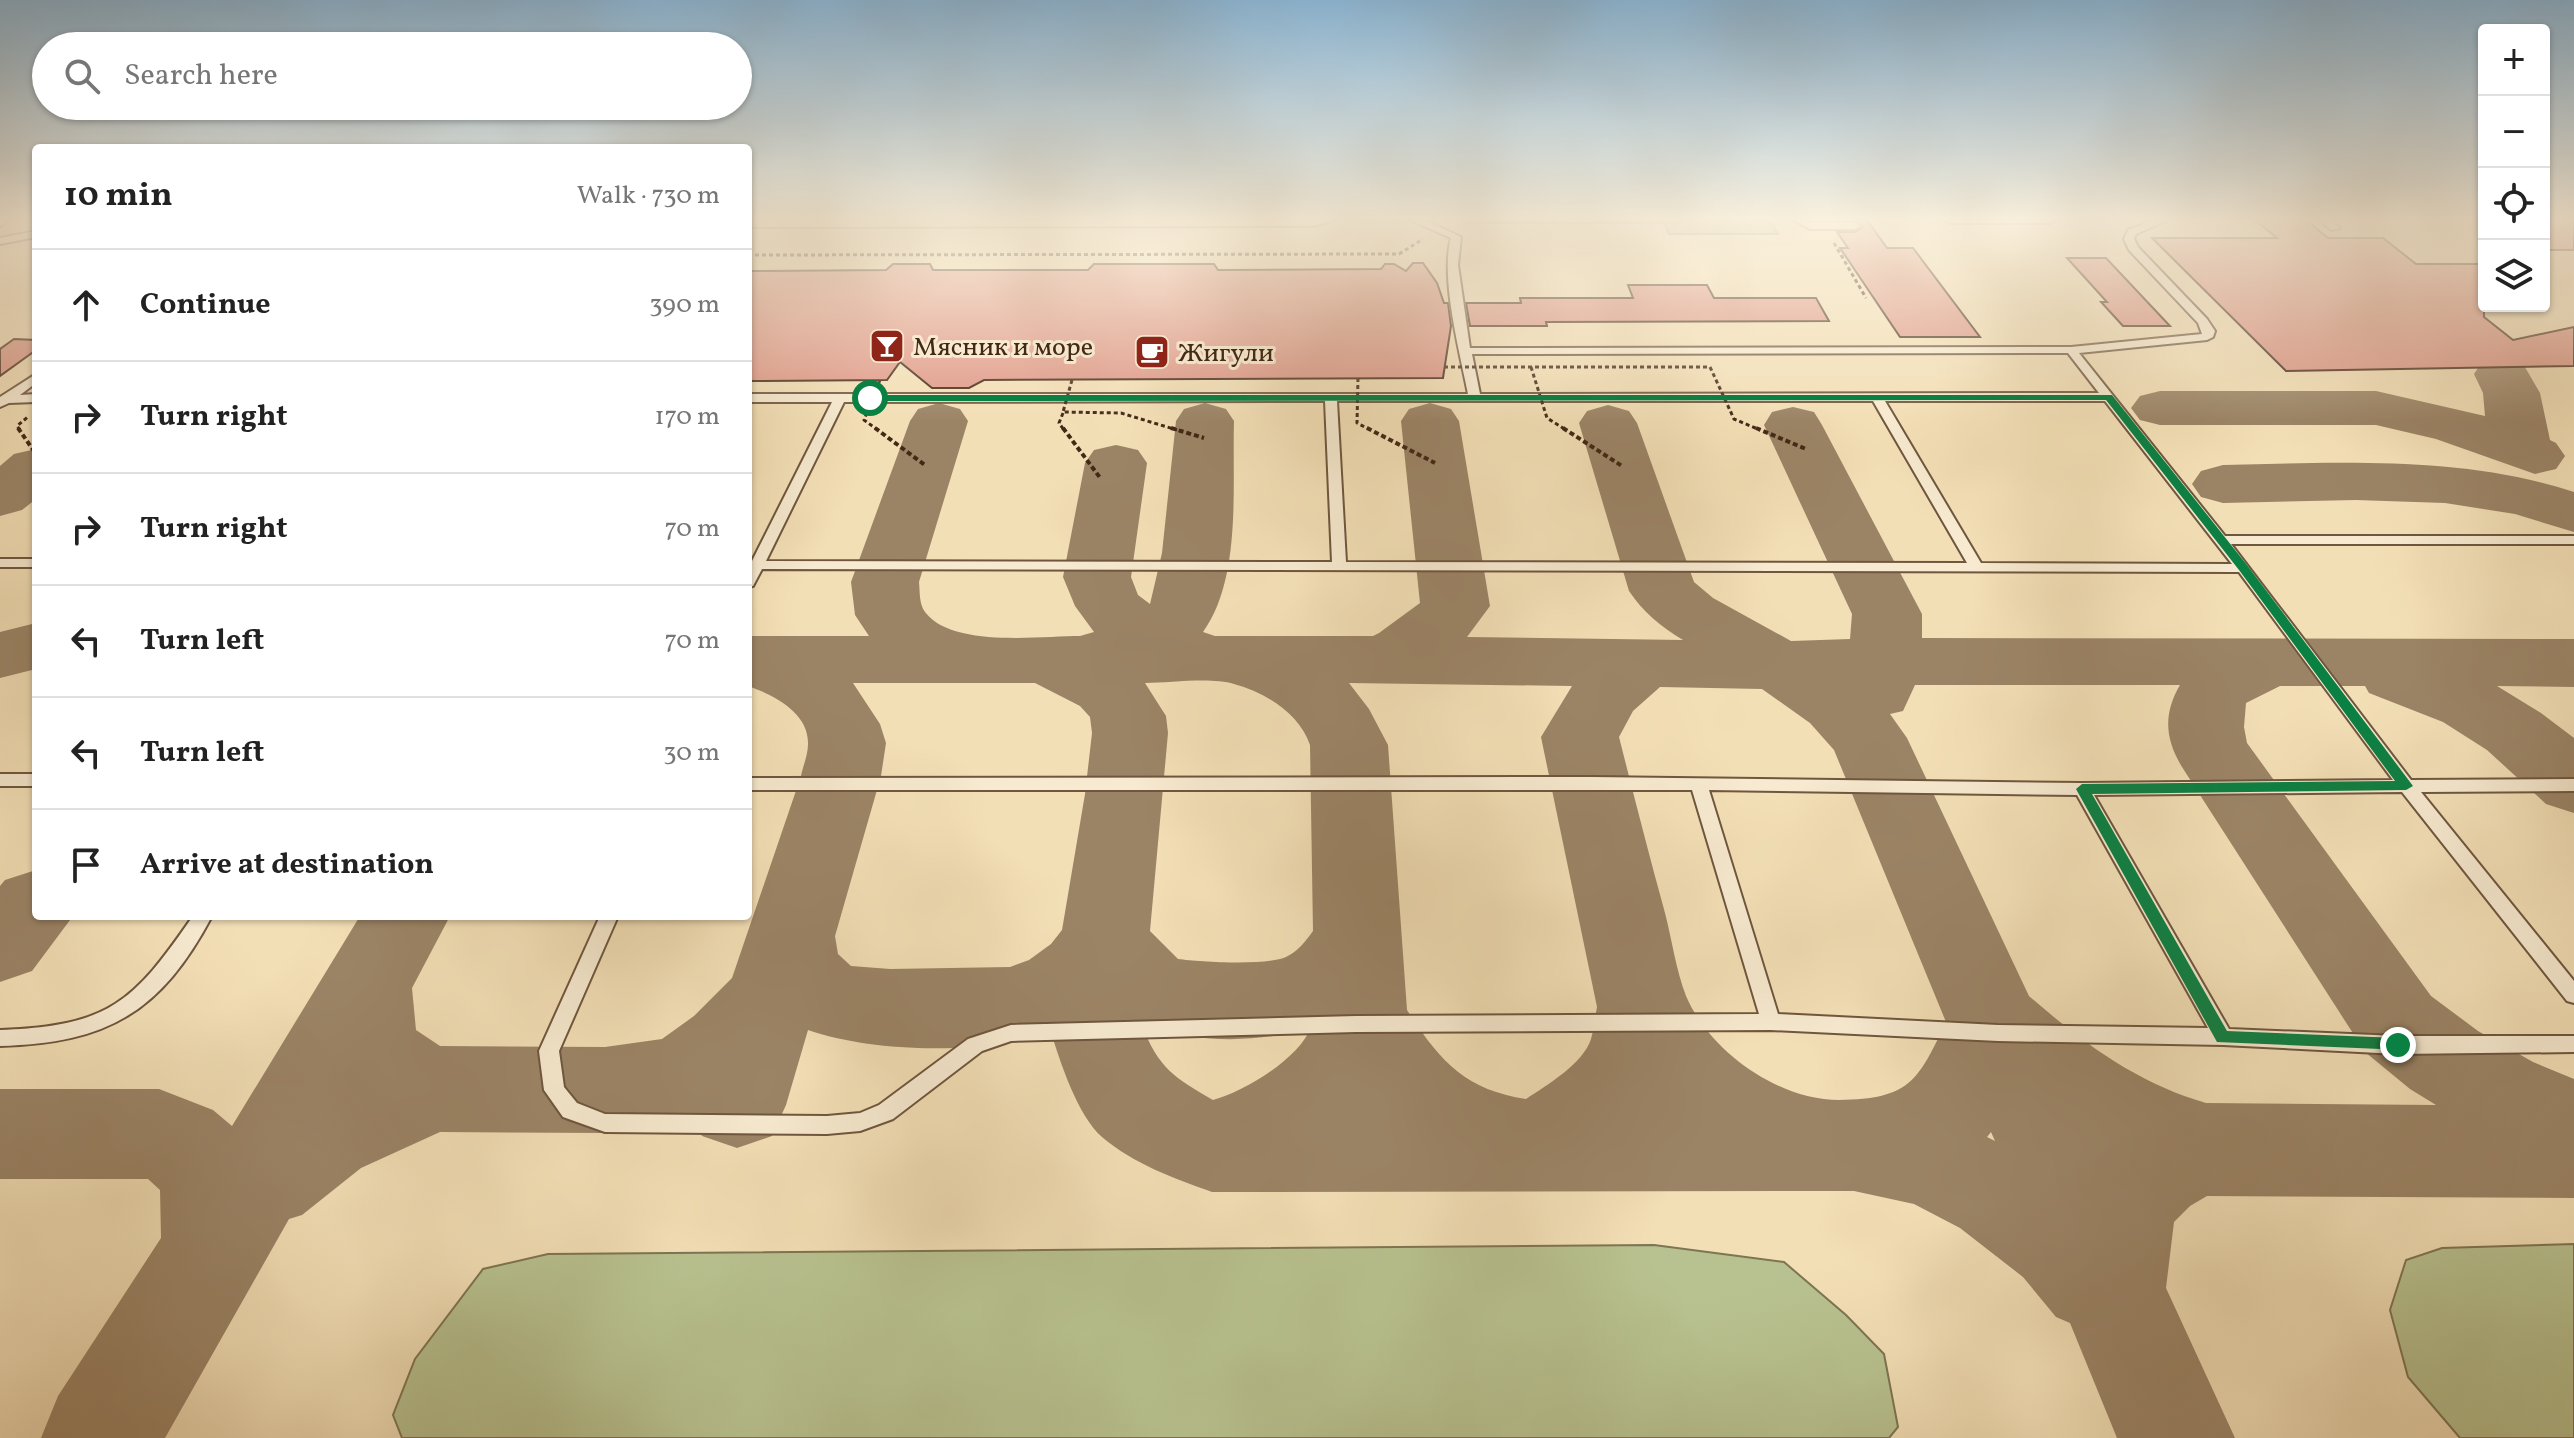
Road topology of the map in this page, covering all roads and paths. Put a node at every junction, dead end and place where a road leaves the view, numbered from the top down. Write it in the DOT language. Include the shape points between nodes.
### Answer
graph roads {
  1 [pos="1455,287"];
  2 [pos="1859,287"];
  3 [pos="2170,287"];
  4 [pos="1866,298"];
  5 [pos="2071,350"];
  6 [pos="1466,351"];
  7 [pos="1444,367"];
  8 [pos="1531,367"];
  9 [pos="1358,378"];
  10 [pos="880,380"];
  11 [pos="1072,380"];
  12 [pos="32,381"];
  13 [pos="1474,396"];
  14 [pos="1331,397"];
  15 [pos="1877,397"];
  16 [pos="2109,397"];
  17 [pos="32,398"];
  18 [pos="752,398"];
  19 [pos="840,398"];
  20 [pos="2,400"];
  21 [pos="1063,412"];
  22 [pos="32,414"];
  23 [pos="1204,438"];
  24 [pos="32,448"];
  25 [pos="1806,449"];
  26 [pos="1435,463"];
  27 [pos="925,465"];
  28 [pos="1622,466"];
  29 [pos="1101,479"];
  30 [pos="2221,540"];
  31 [pos="2574,540"];
  32 [pos="0,563"];
  33 [pos="32,563"];
  34 [pos="1339,564"];
  35 [pos="752,565"];
  36 [pos="1976,567"];
  37 [pos="2243,568"];
  38 [pos="0,780"];
  39 [pos="32,780"];
  40 [pos="752,784"];
  41 [pos="1699,785"];
  42 [pos="2574,785"];
  43 [pos="2406,786"];
  44 [pos="2082,789"];
  45 [pos="200,920"];
  46 [pos="607,920"];
  47 [pos="2574,995"];
  48 [pos="1771,1022"];
  49 [pos="2223,1037"];
  50 [pos="0,1038"];
  51 [pos="2574,1044"];
  1 -- 6 [label="lane"];
  2 -- 4 [label="path"];
  3 -- 5 [label="lane" via="2203,321 2207,337"];
  5 -- 6 [label="lane"];
  5 -- 16 [label="lane"];
  6 -- 13 [label="lane"];
  7 -- 8 [label="path, bridge"];
  8 -- 25 [label="path, bridge" via="1710,367 1734,419"];
  8 -- 28 [label="path, bridge" via="1547,418"];
  9 -- 26 [label="path, bridge" via="1357,423"];
  10 -- 27 [label="path, bridge" via="864,420"];
  11 -- 21 [label="path, bridge"];
  12 -- 20 [label="lane"];
  13 -- 14 [label="lane"];
  13 -- 15 [label="lane"];
  14 -- 19 [label="lane"];
  14 -- 34 [label="lane"];
  15 -- 16 [label="lane"];
  15 -- 36 [label="lane"];
  16 -- 30 [label="lane"];
  17 -- 20 [label="lane"];
  18 -- 19 [label="lane"];
  19 -- 35 [label="lane"];
  21 -- 23 [label="path, bridge" via="1121,413"];
  21 -- 29 [label="path" via="1059,423"];
  22 -- 24 [label="path" via="17,426"];
  30 -- 31 [label="lane"];
  30 -- 37 [label="lane"];
  32 -- 33 [label="lane"];
  34 -- 35 [label="lane"];
  34 -- 36 [label="lane"];
  36 -- 37 [label="lane"];
  37 -- 43 [label="lane"];
  38 -- 39 [label="lane"];
  40 -- 41 [label="lane"];
  41 -- 44 [label="lane"];
  41 -- 48 [label="lane"];
  42 -- 43 [label="lane"];
  43 -- 44 [label="lane"];
  43 -- 47 [label="lane"];
  44 -- 49 [label="lane"];
  45 -- 50 [label="lane" via="154,985 121,1011 46,1037"];
  46 -- 48 [label="lane" via="549,1051 554,1090 570,1110 605,1123 860,1122 886,1112 975,1045 1011,1033 1356,1024"];
  48 -- 49 [label="lane"];
  49 -- 51 [label="lane" via="2398,1045"];
}
